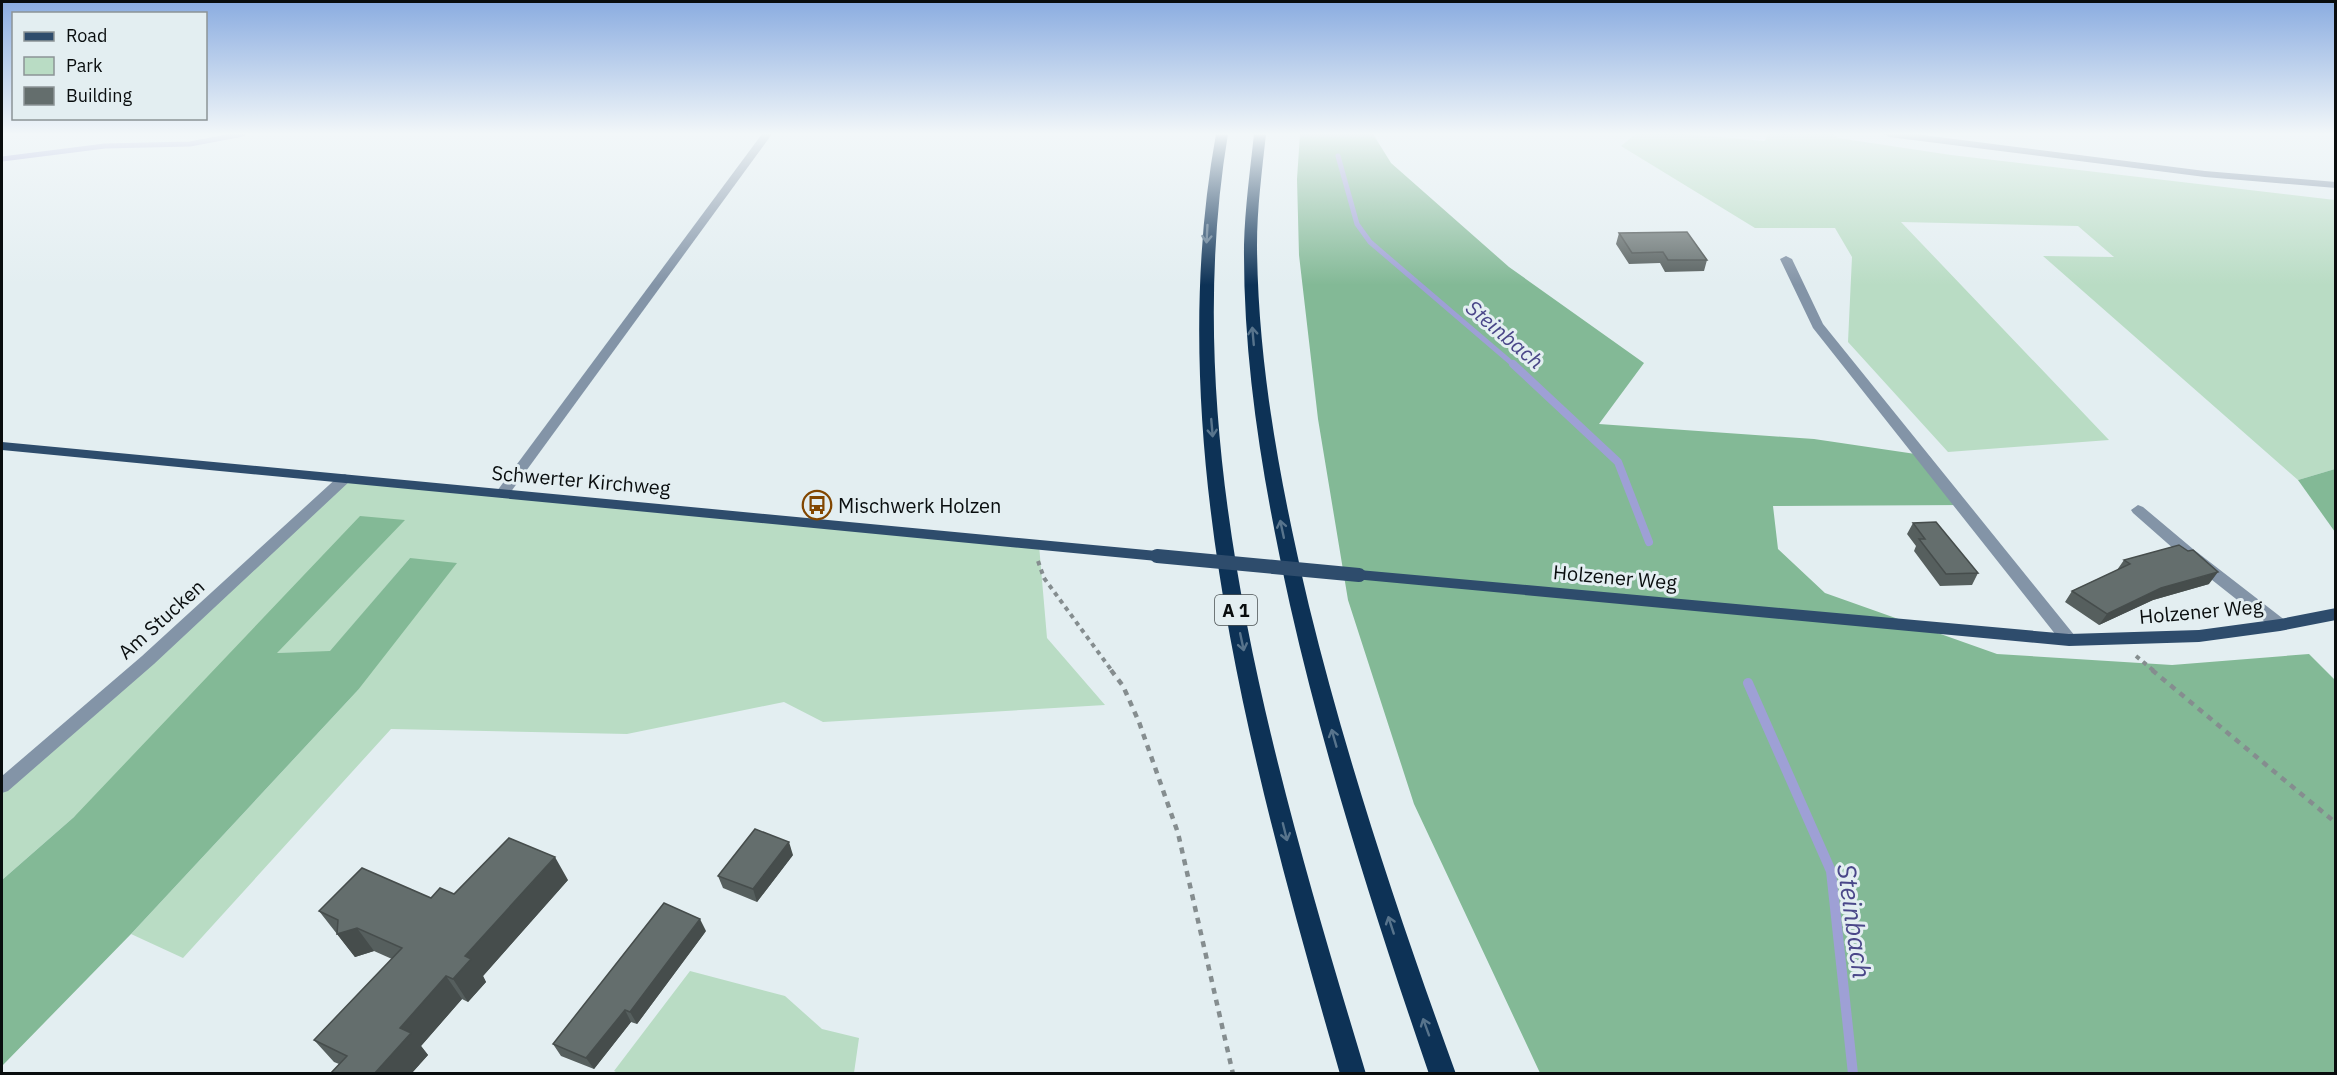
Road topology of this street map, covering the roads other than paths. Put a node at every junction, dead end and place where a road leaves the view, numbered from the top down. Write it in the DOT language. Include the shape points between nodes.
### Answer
graph roads {
  1 [pos="730,184"];
  2 [pos="1214,184"];
  3 [pos="1254,184"];
  4 [pos="1786,259"];
  5 [pos="2,446"];
  6 [pos="345,478"];
  7 [pos="502,494"];
  8 [pos="2138,510"];
  9 [pos="1157,556"];
  10 [pos="2336,614"];
  11 [pos="2280,625"];
  12 [pos="2069,640"];
  13 [pos="2,786"];
  14 [pos="1353,1074"];
  15 [pos="1443,1074"];
  1 -- 7 [label="street"];
  2 -- 14 [label="highway, A 1, one-way" via="1204,295 1220,517 1260,726 1292,858"];
  15 -- 3 [label="highway, one-way" via="1363,840 1304,627 1279,513 1258,388 1250,294"];
  4 -- 12 [label="street" via="1817,325"];
  5 -- 6 [label="main road, Schwerter Kirchweg"];
  6 -- 7 [label="main road, Schwerter Kirchweg"];
  6 -- 13 [label="street, Am Stucken" via="156,652"];
  7 -- 9 [label="main road, Schwerter Kirchweg"];
  8 -- 11 [label="street"];
  9 -- 12 [label="main road, Holzener Weg, bridge"];
  10 -- 11 [label="main road, Holzener Weg"];
  11 -- 12 [label="main road, Holzener Weg" via="2199,636"];
}
